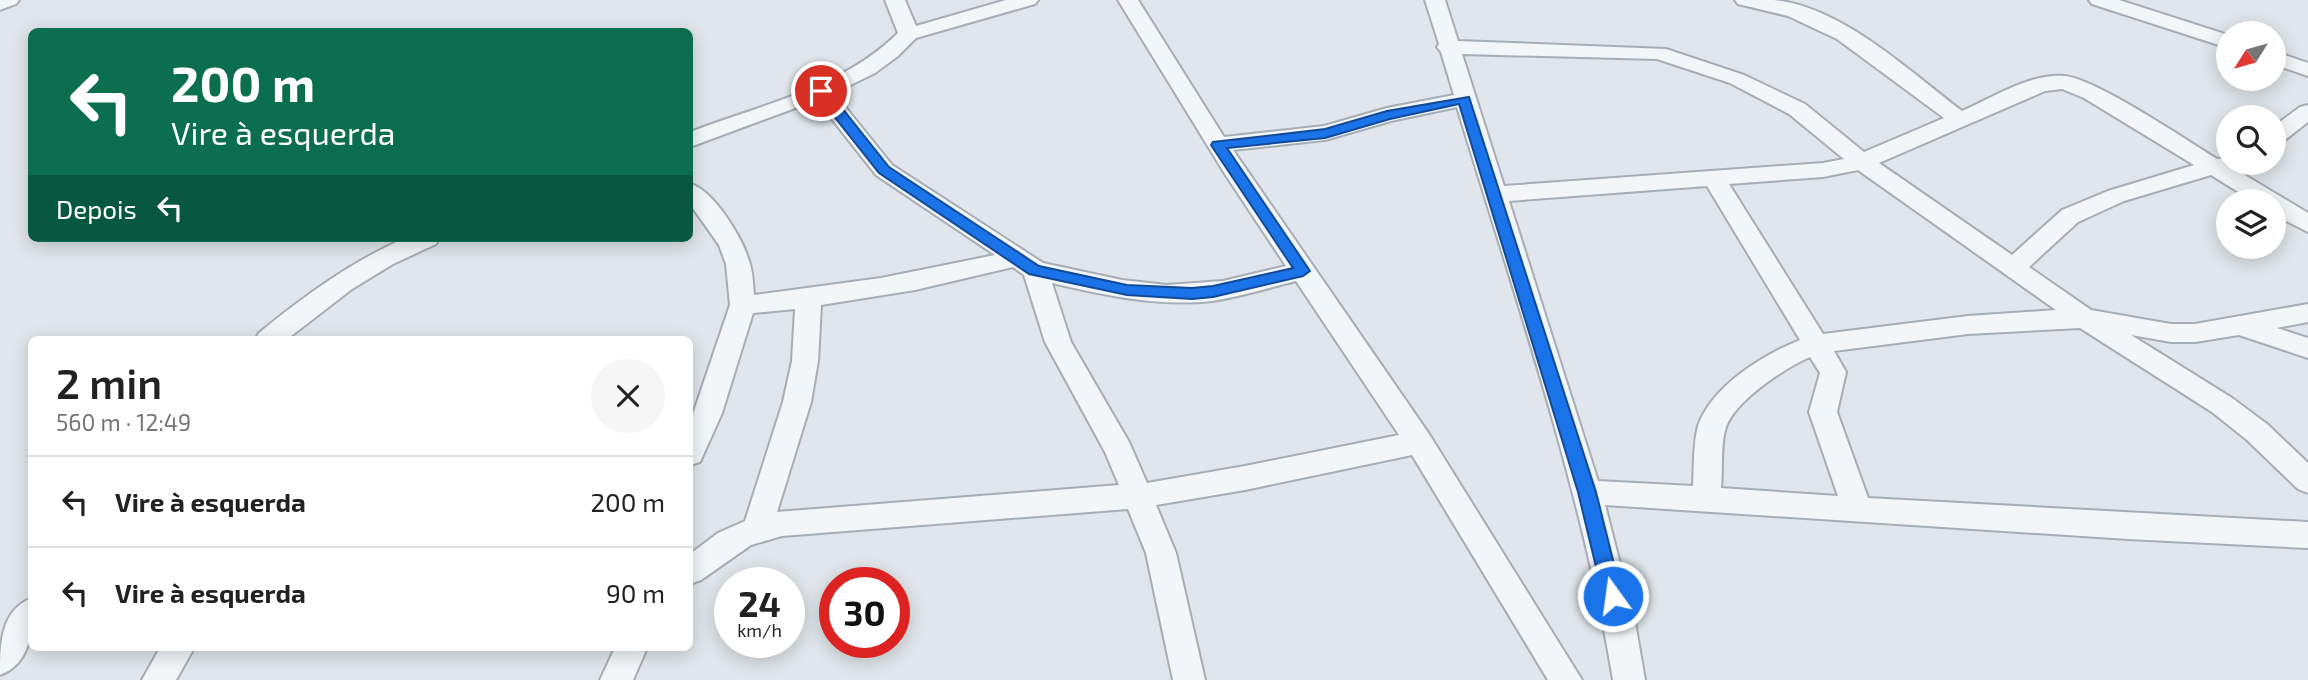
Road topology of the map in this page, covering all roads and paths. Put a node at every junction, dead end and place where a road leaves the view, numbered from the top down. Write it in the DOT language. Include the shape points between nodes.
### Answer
graph roads {
  1 [pos="9,0"];
  2 [pos="895,0"];
  3 [pos="1028,0"];
  4 [pos="1128,0"];
  5 [pos="1435,0"];
  6 [pos="1745,0"];
  7 [pos="2099,0"];
  8 [pos="0,4"];
  9 [pos="2136,5"];
  10 [pos="909,34"];
  11 [pos="2216,37"];
  12 [pos="1447,47"];
  13 [pos="2286,62"];
  14 [pos="2308,70"];
  15 [pos="821,91"];
  16 [pos="1464,99"];
  17 [pos="2308,112"];
  18 [pos="1959,119"];
  19 [pos="2286,128"];
  20 [pos="693,139"];
  21 [pos="1218,145"];
  22 [pos="1862,162"];
  23 [pos="2216,162"];
  24 [pos="2216,166"];
  25 [pos="2235,175"];
  26 [pos="1714,179"];
  27 [pos="2254,189"];
  28 [pos="693,194"];
  29 [pos="1494,194"];
  30 [pos="2286,211"];
  31 [pos="2308,224"];
  32 [pos="419,242"];
  33 [pos="1026,264"];
  34 [pos="2013,268"];
  35 [pos="1303,271"];
  36 [pos="808,300"];
  37 [pos="743,305"];
  38 [pos="2308,313"];
  39 [pos="2085,318"];
  40 [pos="2238,324"];
  41 [pos="273,336"];
  42 [pos="1817,344"];
  43 [pos="2308,348"];
  44 [pos="1419,442"];
  45 [pos="693,447"];
  46 [pos="2308,481"];
  47 [pos="1587,492"];
  48 [pos="1139,496"];
  49 [pos="1706,499"];
  50 [pos="1857,509"];
  51 [pos="758,527"];
  52 [pos="2308,535"];
  53 [pos="693,568"];
  54 [pos="28,618"];
  55 [pos="176,651"];
  56 [pos="630,651"];
  57 [pos="0,660"];
  58 [pos="159,680"];
  59 [pos="616,680"];
  60 [pos="1189,680"];
  61 [pos="1566,680"];
  62 [pos="1629,680"];
  1 -- 8 [label="street"];
  2 -- 10 [label="street"];
  3 -- 10 [label="street"];
  4 -- 21 [label="street"];
  5 -- 12 [label="street"];
  6 -- 18 [label="street" via="1803,14 1826,26"];
  7 -- 9 [label="street"];
  9 -- 11 [label="street"];
  10 -- 15 [label="street" via="877,62"];
  12 -- 16 [label="street"];
  12 -- 22 [label="street" via="1674,57 1776,97"];
  13 -- 14 [label="street"];
  15 -- 20 [label="street"];
  15 -- 33 [label="street" via="884,170"];
  16 -- 21 [label="street" via="1325,133"];
  16 -- 29 [label="street"];
  17 -- 19 [label="street"];
  18 -- 22 [label="street"];
  18 -- 23 [label="street" via="2040,85 2064,82"];
  21 -- 35 [label="street"];
  22 -- 26 [label="street"];
  22 -- 34 [label="street"];
  24 -- 34 [label="street" via="2116,196 2070,216"];
  25 -- 27 [label="street"];
  26 -- 29 [label="street"];
  26 -- 42 [label="street"];
  28 -- 37 [label="street" via="731,244"];
  29 -- 47 [label="street"];
  30 -- 31 [label="street"];
  32 -- 41 [label="street" via="359,273"];
  33 -- 35 [label="street" via="1127,290 1192,294"];
  33 -- 36 [label="street"];
  33 -- 48 [label="street" via="1058,342 1119,450"];
  34 -- 39 [label="street"];
  35 -- 44 [label="street"];
  36 -- 37 [label="street"];
  36 -- 51 [label="street" via="805,361 797,402"];
  37 -- 45 [label="street"];
  38 -- 40 [label="street"];
  39 -- 40 [label="street" via="2171,333"];
  39 -- 42 [label="street" via="1968,325"];
  39 -- 46 [label="street" via="2222,405"];
  40 -- 43 [label="street"];
  42 -- 49 [label="street" via="1777,360 1722,410 1712,426"];
  42 -- 50 [label="street" via="1833,372 1823,412"];
  44 -- 48 [label="street"];
  44 -- 61 [label="street"];
  47 -- 49 [label="street"];
  47 -- 62 [label="street"];
  48 -- 51 [label="street"];
  48 -- 60 [label="street" via="1161,553"];
  49 -- 50 [label="street"];
  50 -- 52 [label="street" via="2158,530"];
  51 -- 53 [label="street"];
  54 -- 57 [label="street"];
  55 -- 58 [label="street"];
  56 -- 59 [label="street"];
}
